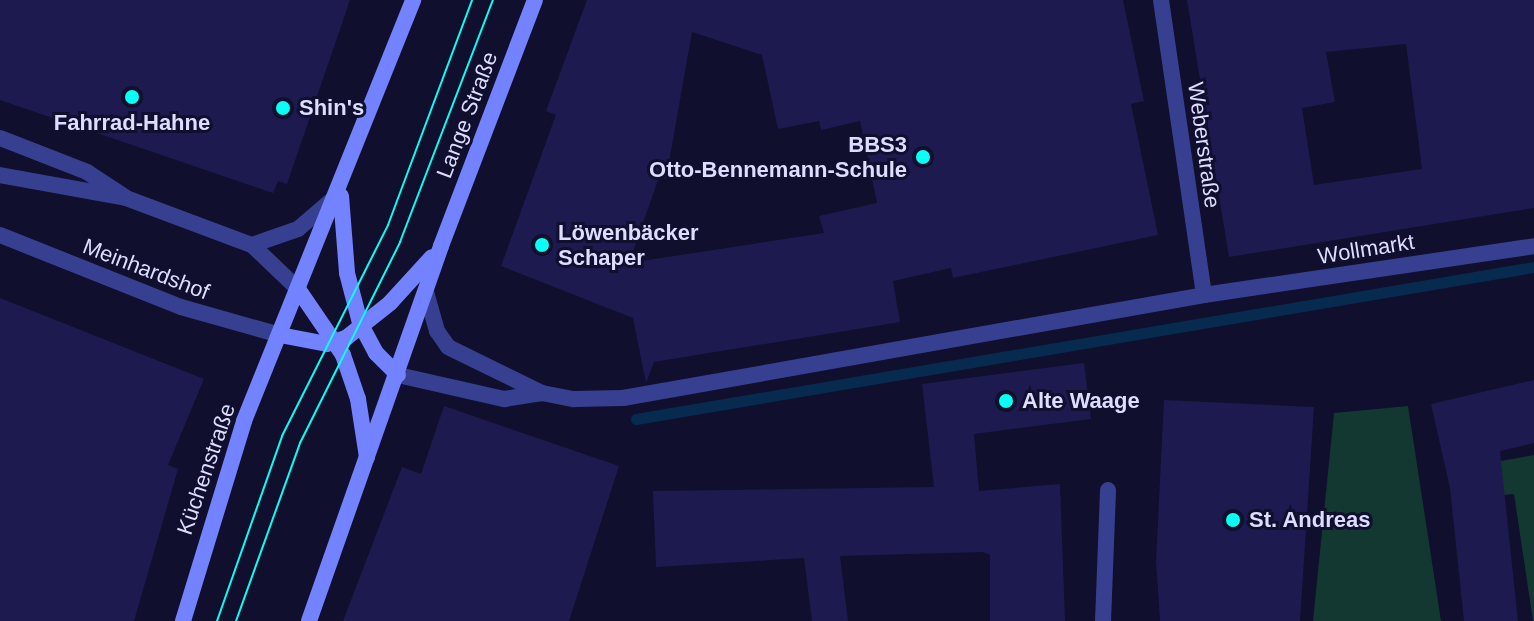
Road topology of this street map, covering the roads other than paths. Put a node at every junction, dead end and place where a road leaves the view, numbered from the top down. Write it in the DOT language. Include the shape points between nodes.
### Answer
graph roads {
  1 [pos="413,0"];
  2 [pos="535,0"];
  3 [pos="1161,0"];
  4 [pos="0,138"];
  5 [pos="0,175"];
  6 [pos="341,191"];
  7 [pos="126,198"];
  8 [pos="0,235"];
  9 [pos="252,245"];
  10 [pos="441,246"];
  11 [pos="1534,246"];
  12 [pos="298,289"];
  13 [pos="426,292"];
  14 [pos="1204,295"];
  15 [pos="361,328"];
  16 [pos="280,335"];
  17 [pos="337,342"];
  18 [pos="398,375"];
  19 [pos="542,393"];
  20 [pos="368,463"];
  21 [pos="1108,490"];
  22 [pos="183,621"];
  23 [pos="309,621"];
  24 [pos="1103,621"];
  1 -- 6 [label="main road"];
  2 -- 10 [label="main road, Lange Straße"];
  3 -- 14 [label="street, Weberstraße"];
  4 -- 7 [label="street" via="87,172"];
  5 -- 7 [label="street"];
  6 -- 9 [label="street" via="298,229"];
  6 -- 12 [label="main road"];
  6 -- 15 [label="main road" via="347,273"];
  7 -- 9 [label="street"];
  8 -- 16 [label="street, Meinhardshof" via="181,307"];
  9 -- 12 [label="street"];
  10 -- 13 [label="main road, Lange Straße"];
  10 -- 15 [label="main road, Lange Straße"];
  11 -- 14 [label="street, Wollmarkt"];
  12 -- 16 [label="main road"];
  12 -- 17 [label="main road"];
  13 -- 18 [label="main road, Lange Straße"];
  13 -- 19 [label="street" via="437,331 448,347"];
  14 -- 19 [label="street" via="623,398 574,399"];
  15 -- 17 [label="main road, Lange Straße"];
  15 -- 18 [label="main road"];
  16 -- 17 [label="main road"];
  16 -- 22 [label="main road, Küchenstraße" via="223,479"];
  17 -- 20 [label="main road" via="358,399"];
  18 -- 19 [label="street" via="504,399"];
  18 -- 20 [label="main road"];
  20 -- 23 [label="main road"];
  21 -- 24 [label="street"];
}
